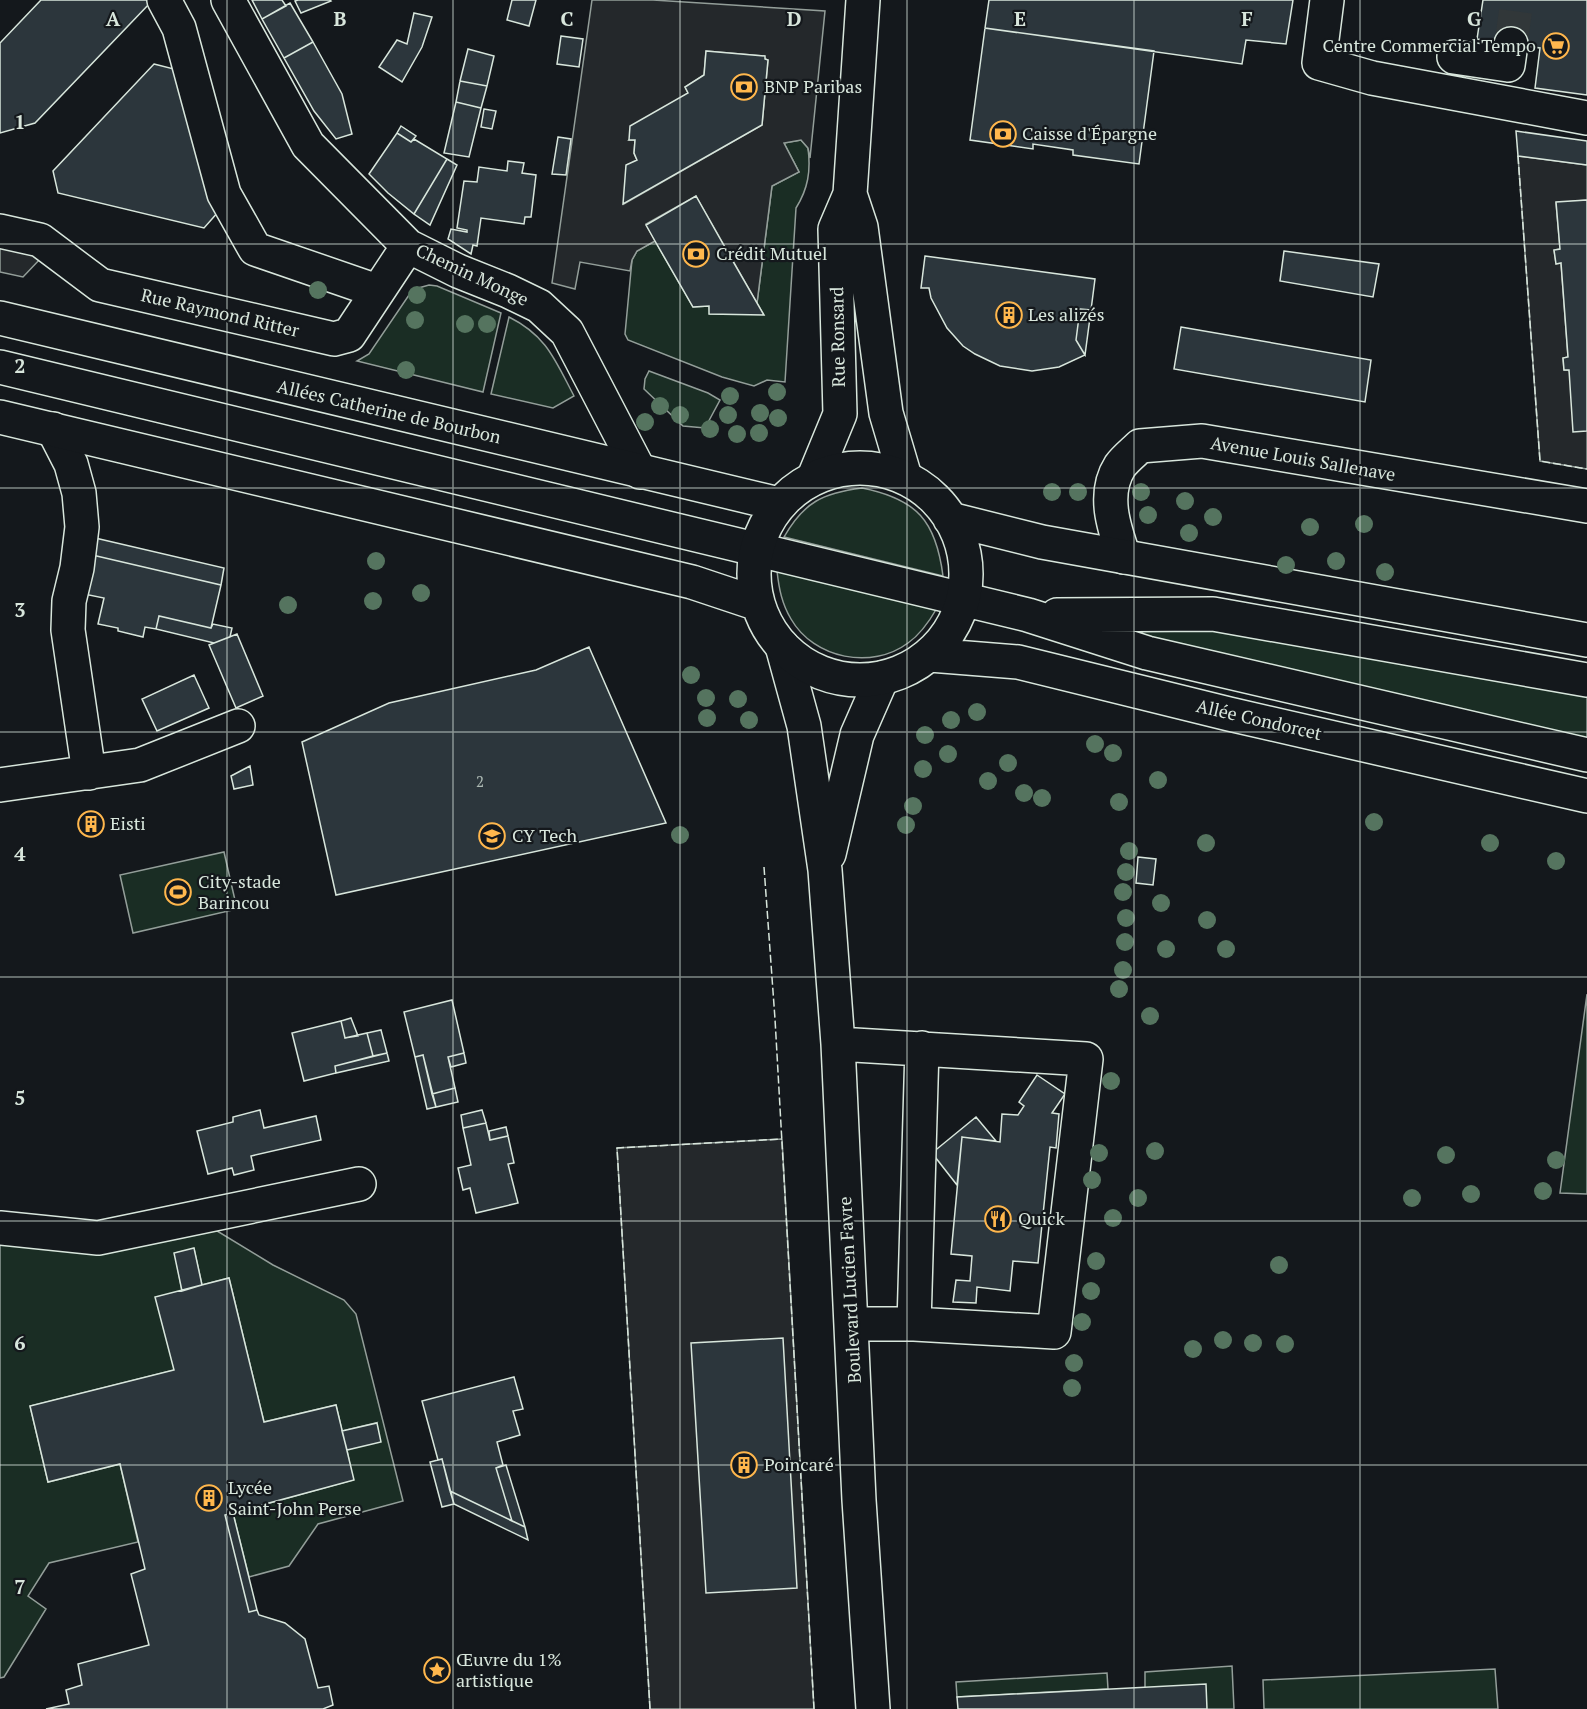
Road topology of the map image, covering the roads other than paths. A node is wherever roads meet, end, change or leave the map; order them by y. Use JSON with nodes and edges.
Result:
{"nodes":[{"id":1,"x":164,"y":0,"type":"edge"},
{"id":2,"x":228,"y":0,"type":"edge"},
{"id":3,"x":863,"y":0,"type":"edge"},
{"id":4,"x":1327,"y":0,"type":"edge"},
{"id":5,"x":1511,"y":44,"type":"tunnel mouth"},
{"id":6,"x":1454,"y":57,"type":"dead end"},
{"id":7,"x":1587,"y":118,"type":"edge"},
{"id":8,"x":850,"y":194,"type":"junction"},
{"id":9,"x":0,"y":231,"type":"edge"},
{"id":10,"x":408,"y":246,"type":"junction"},
{"id":11,"x":377,"y":291,"type":"junction"},
{"id":12,"x":0,"y":318,"type":"edge"},
{"id":13,"x":0,"y":368,"type":"edge"},
{"id":14,"x":0,"y":417,"type":"edge"},
{"id":15,"x":53,"y":429,"type":"junction"},
{"id":16,"x":640,"y":472,"type":"junction"},
{"id":17,"x":814,"y":477,"type":"junction"},
{"id":18,"x":904,"y":477,"type":"junction"},
{"id":19,"x":779,"y":504,"type":"junction"},
{"id":20,"x":1587,"y":506,"type":"edge"},
{"id":21,"x":950,"y":519,"type":"junction"},
{"id":22,"x":758,"y":548,"type":"junction"},
{"id":23,"x":1125,"y":557,"type":"junction"},
{"id":24,"x":962,"y":599,"type":"junction"},
{"id":25,"x":758,"y":603,"type":"junction"},
{"id":26,"x":1028,"y":615,"type":"junction"},
{"id":27,"x":1587,"y":640,"type":"edge"},
{"id":28,"x":782,"y":646,"type":"junction"},
{"id":29,"x":930,"y":655,"type":"junction"},
{"id":30,"x":882,"y":678,"type":"junction"},
{"id":31,"x":1587,"y":680,"type":"edge"},
{"id":32,"x":238,"y":726,"type":"dead end"},
{"id":33,"x":1587,"y":754,"type":"edge"},
{"id":34,"x":88,"y":773,"type":"junction"},
{"id":35,"x":0,"y":785,"type":"edge"},
{"id":36,"x":1587,"y":796,"type":"edge"},
{"id":37,"x":825,"y":870,"type":"junction"},
{"id":38,"x":838,"y":1044,"type":"junction"},
{"id":39,"x":922,"y":1048,"type":"junction"},
{"id":40,"x":359,"y":1184,"type":"dead end"},
{"id":41,"x":0,"y":1228,"type":"edge"},
{"id":42,"x":852,"y":1324,"type":"junction"},
{"id":43,"x":914,"y":1324,"type":"junction"},
{"id":44,"x":873,"y":1709,"type":"edge"}],
"edges":[{"from":1,"to":11,"type":"main road"},
{"from":2,"to":10,"type":"main road","name":"Chemin Monge"},
{"from":3,"to":8,"type":"main road","name":"Rue Ronsard"},
{"from":4,"to":7,"type":"main road"},
{"from":5,"to":6,"type":"main road"},
{"from":8,"to":17,"type":"main road","name":"Rue Ronsard"},
{"from":8,"to":18,"type":"main road","name":"Rue Ronsard"},
{"from":9,"to":11,"type":"main road","name":"Rue Raymond Ritter"},
{"from":10,"to":11,"type":"main road","name":"Rue Raymond Ritter"},
{"from":10,"to":16,"type":"main road","name":"Chemin Monge"},
{"from":12,"to":16,"type":"main road","name":"Allées Catherine de Bourbon"},
{"from":13,"to":22,"type":"main road"},
{"from":14,"to":15,"type":"main road"},
{"from":15,"to":25,"type":"main road"},
{"from":15,"to":34,"type":"main road"},
{"from":16,"to":19,"type":"main road","name":"Allées Catherine de Bourbon"},
{"from":17,"to":18,"type":"main road"},
{"from":17,"to":19,"type":"main road"},
{"from":18,"to":21,"type":"main road"},
{"from":19,"to":22,"type":"main road"},
{"from":20,"to":23,"type":"main road","name":"Avenue Louis Sallenave"},
{"from":21,"to":23,"type":"main road"},
{"from":21,"to":24,"type":"main road"},
{"from":22,"to":24,"type":"main road"},
{"from":22,"to":25,"type":"main road"},
{"from":23,"to":27,"type":"main road"},
{"from":24,"to":26,"type":"main road"},
{"from":24,"to":29,"type":"main road"},
{"from":25,"to":28,"type":"main road"},
{"from":26,"to":31,"type":"main road"},
{"from":26,"to":33,"type":"main road"},
{"from":28,"to":30,"type":"main road"},
{"from":28,"to":37,"type":"main road","name":"Boulevard Lucien Favre"},
{"from":29,"to":30,"type":"main road"},
{"from":29,"to":36,"type":"main road","name":"Allée Condorcet"},
{"from":30,"to":37,"type":"main road","name":"Boulevard Lucien Favre"},
{"from":32,"to":34,"type":"main road"},
{"from":34,"to":35,"type":"main road"},
{"from":37,"to":38,"type":"main road","name":"Boulevard Lucien Favre"},
{"from":38,"to":39,"type":"main road"},
{"from":38,"to":42,"type":"main road","name":"Boulevard Lucien Favre"},
{"from":39,"to":43,"type":"main road"},
{"from":39,"to":43,"type":"main road"},
{"from":40,"to":41,"type":"main road"},
{"from":42,"to":43,"type":"main road"},
{"from":42,"to":44,"type":"main road","name":"Boulevard Lucien Favre"}]}
